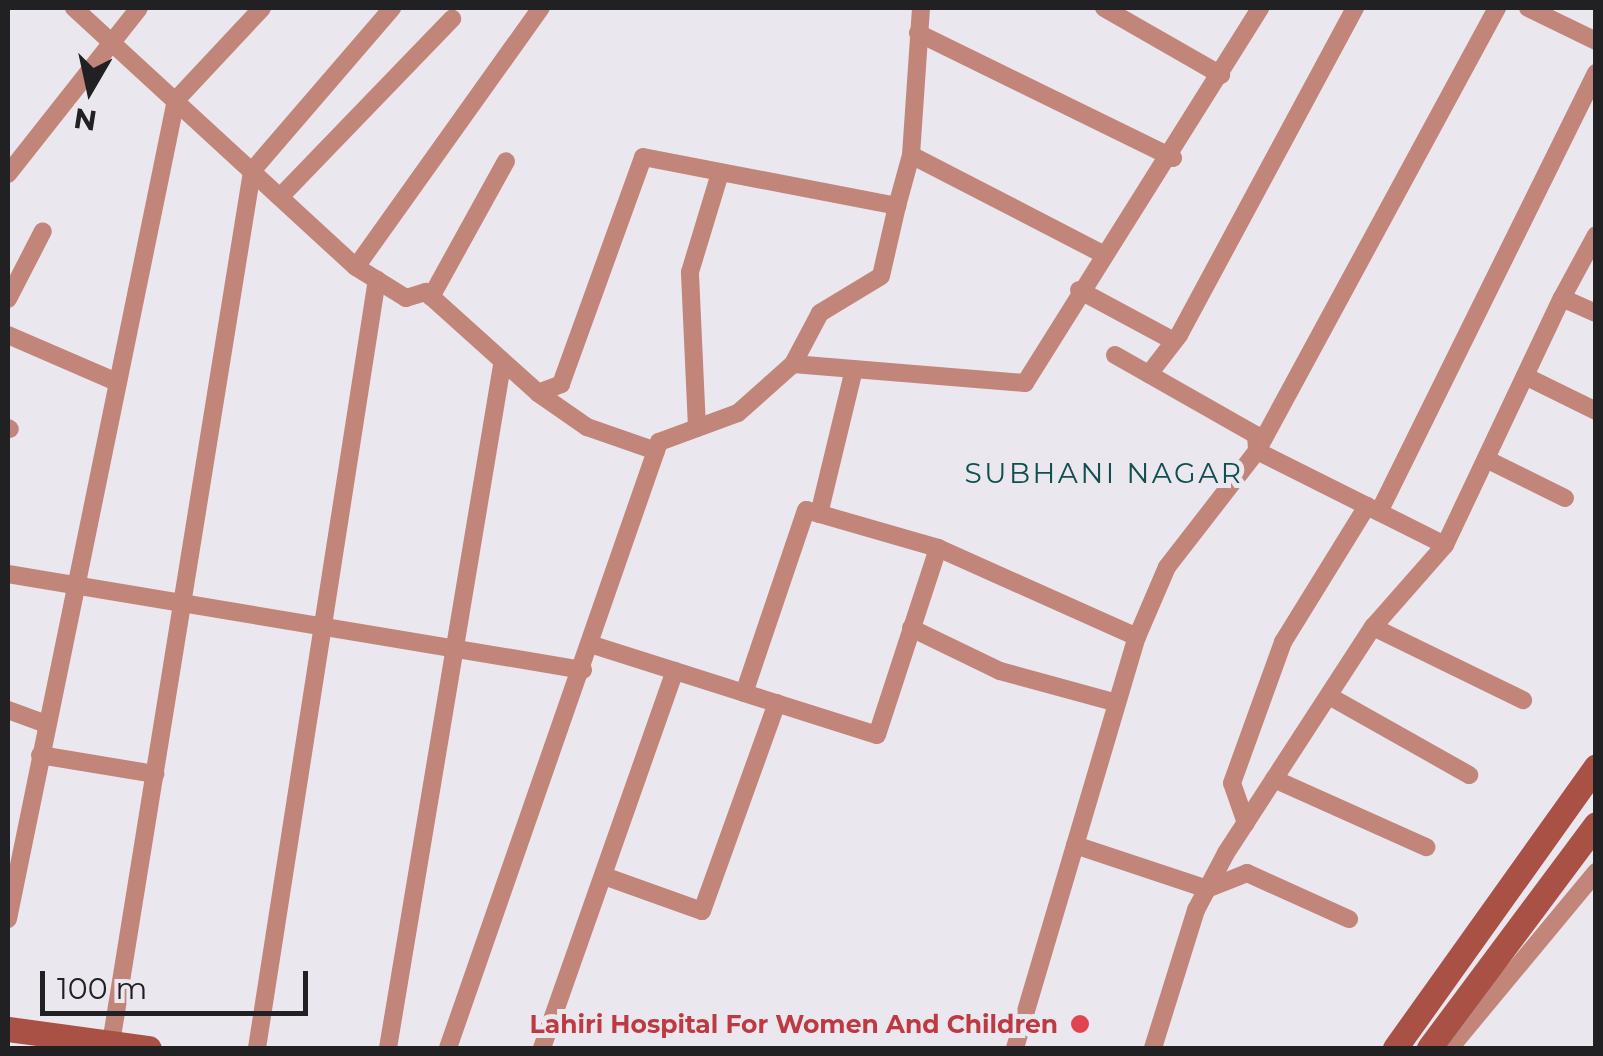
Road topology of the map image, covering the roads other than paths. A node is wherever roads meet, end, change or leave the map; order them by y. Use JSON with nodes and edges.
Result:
{"nodes":[{"id":1,"x":74,"y":8,"type":"edge"},
{"id":2,"x":139,"y":8,"type":"edge"},
{"id":3,"x":262,"y":8,"type":"edge"},
{"id":4,"x":392,"y":8,"type":"edge"},
{"id":5,"x":541,"y":8,"type":"edge"},
{"id":6,"x":921,"y":8,"type":"edge"},
{"id":7,"x":1104,"y":8,"type":"edge"},
{"id":8,"x":1260,"y":8,"type":"edge"},
{"id":9,"x":1354,"y":8,"type":"edge"},
{"id":10,"x":1496,"y":8,"type":"edge"},
{"id":11,"x":1535,"y":9,"type":"edge"},
{"id":12,"x":452,"y":19,"type":"dead end"},
{"id":13,"x":918,"y":33,"type":"junction"},
{"id":14,"x":1596,"y":41,"type":"edge"},
{"id":15,"x":114,"y":42,"type":"junction"},
{"id":16,"x":1596,"y":73,"type":"edge"},
{"id":17,"x":1221,"y":75,"type":"junction"},
{"id":18,"x":176,"y":100,"type":"junction"},
{"id":19,"x":911,"y":155,"type":"junction"},
{"id":20,"x":1173,"y":158,"type":"junction"},
{"id":21,"x":506,"y":162,"type":"dead end"},
{"id":22,"x":252,"y":171,"type":"junction"},
{"id":23,"x":720,"y":173,"type":"junction"},
{"id":24,"x":8,"y":174,"type":"edge"},
{"id":25,"x":280,"y":197,"type":"junction"},
{"id":26,"x":897,"y":206,"type":"junction"},
{"id":27,"x":43,"y":231,"type":"dead end"},
{"id":28,"x":1596,"y":235,"type":"edge"},
{"id":29,"x":1100,"y":253,"type":"junction"},
{"id":30,"x":356,"y":267,"type":"junction"},
{"id":31,"x":377,"y":280,"type":"junction"},
{"id":32,"x":1079,"y":290,"type":"junction"},
{"id":33,"x":431,"y":297,"type":"junction"},
{"id":34,"x":1562,"y":298,"type":"junction"},
{"id":35,"x":8,"y":300,"type":"edge"},
{"id":36,"x":1596,"y":313,"type":"edge"},
{"id":37,"x":8,"y":335,"type":"edge"},
{"id":38,"x":1172,"y":340,"type":"junction"},
{"id":39,"x":1115,"y":356,"type":"dead end"},
{"id":40,"x":502,"y":364,"type":"junction"},
{"id":41,"x":794,"y":364,"type":"junction"},
{"id":42,"x":854,"y":369,"type":"junction"},
{"id":43,"x":1149,"y":374,"type":"junction"},
{"id":44,"x":1526,"y":376,"type":"junction"},
{"id":45,"x":112,"y":380,"type":"junction"},
{"id":46,"x":538,"y":394,"type":"junction"},
{"id":47,"x":1596,"y":411,"type":"edge"},
{"id":48,"x":697,"y":428,"type":"junction"},
{"id":49,"x":656,"y":451,"type":"junction"},
{"id":50,"x":1258,"y":451,"type":"junction"},
{"id":51,"x":1486,"y":459,"type":"junction"},
{"id":52,"x":1565,"y":498,"type":"dead end"},
{"id":53,"x":1373,"y":509,"type":"junction"},
{"id":54,"x":819,"y":514,"type":"junction"},
{"id":55,"x":1445,"y":545,"type":"junction"},
{"id":56,"x":938,"y":548,"type":"junction"},
{"id":57,"x":8,"y":574,"type":"edge"},
{"id":58,"x":72,"y":587,"type":"junction"},
{"id":59,"x":183,"y":603,"type":"junction"},
{"id":60,"x":319,"y":626,"type":"junction"},
{"id":61,"x":1374,"y":627,"type":"junction"},
{"id":62,"x":912,"y":628,"type":"junction"},
{"id":63,"x":1136,"y":637,"type":"junction"},
{"id":64,"x":594,"y":645,"type":"junction"},
{"id":65,"x":461,"y":648,"type":"junction"},
{"id":66,"x":583,"y":670,"type":"junction"},
{"id":67,"x":675,"y":671,"type":"junction"},
{"id":68,"x":744,"y":693,"type":"junction"},
{"id":69,"x":1328,"y":696,"type":"junction"},
{"id":70,"x":1523,"y":700,"type":"dead end"},
{"id":71,"x":1117,"y":703,"type":"junction"},
{"id":72,"x":777,"y":704,"type":"junction"},
{"id":73,"x":8,"y":710,"type":"edge"},
{"id":74,"x":46,"y":724,"type":"junction"},
{"id":75,"x":40,"y":754,"type":"junction"},
{"id":76,"x":1596,"y":766,"type":"edge"},
{"id":77,"x":155,"y":774,"type":"junction"},
{"id":78,"x":1470,"y":775,"type":"dead end"},
{"id":79,"x":1274,"y":779,"type":"junction"},
{"id":80,"x":8,"y":810,"type":"edge"},
{"id":81,"x":27,"y":815,"type":"junction"},
{"id":82,"x":1246,"y":823,"type":"junction"},
{"id":83,"x":1596,"y":824,"type":"edge"},
{"id":84,"x":1075,"y":845,"type":"junction"},
{"id":85,"x":1426,"y":847,"type":"dead end"},
{"id":86,"x":1596,"y":872,"type":"edge"},
{"id":87,"x":604,"y":876,"type":"junction"},
{"id":88,"x":1207,"y":888,"type":"junction"},
{"id":89,"x":1349,"y":918,"type":"dead end"},
{"id":90,"x":8,"y":919,"type":"edge"},
{"id":91,"x":8,"y":1029,"type":"edge"},
{"id":92,"x":111,"y":1043,"type":"junction"},
{"id":93,"x":149,"y":1048,"type":"edge"},
{"id":94,"x":257,"y":1048,"type":"edge"},
{"id":95,"x":388,"y":1048,"type":"edge"},
{"id":96,"x":448,"y":1048,"type":"edge"},
{"id":97,"x":542,"y":1048,"type":"edge"},
{"id":98,"x":1014,"y":1048,"type":"edge"},
{"id":99,"x":1153,"y":1048,"type":"edge"},
{"id":100,"x":1395,"y":1048,"type":"edge"},
{"id":101,"x":1430,"y":1048,"type":"edge"},
{"id":102,"x":1450,"y":1048,"type":"edge"}],
"edges":[{"from":1,"to":15,"type":"street"},
{"from":2,"to":15,"type":"street"},
{"from":3,"to":18,"type":"street"},
{"from":4,"to":22,"type":"street"},
{"from":5,"to":30,"type":"street"},
{"from":6,"to":13,"type":"street"},
{"from":7,"to":17,"type":"street"},
{"from":8,"to":17,"type":"street"},
{"from":9,"to":38,"type":"street"},
{"from":10,"to":50,"type":"street"},
{"from":11,"to":14,"type":"street"},
{"from":12,"to":25,"type":"street"},
{"from":13,"to":19,"type":"street"},
{"from":13,"to":20,"type":"street"},
{"from":15,"to":18,"type":"street"},
{"from":15,"to":24,"type":"street"},
{"from":16,"to":53,"type":"street"},
{"from":17,"to":20,"type":"street"},
{"from":18,"to":22,"type":"street"},
{"from":18,"to":45,"type":"street"},
{"from":19,"to":26,"type":"street"},
{"from":19,"to":29,"type":"street"},
{"from":20,"to":29,"type":"street"},
{"from":21,"to":33,"type":"street"},
{"from":22,"to":25,"type":"street"},
{"from":22,"to":59,"type":"street"},
{"from":23,"to":26,"type":"street"},
{"from":23,"to":46,"type":"street"},
{"from":23,"to":48,"type":"street"},
{"from":25,"to":30,"type":"street"},
{"from":26,"to":41,"type":"street"},
{"from":27,"to":35,"type":"street"},
{"from":28,"to":34,"type":"street"},
{"from":29,"to":32,"type":"street"},
{"from":30,"to":31,"type":"street"},
{"from":31,"to":33,"type":"street"},
{"from":31,"to":60,"type":"street"},
{"from":32,"to":38,"type":"street"},
{"from":32,"to":42,"type":"street"},
{"from":33,"to":40,"type":"street"},
{"from":34,"to":36,"type":"street"},
{"from":34,"to":44,"type":"street"},
{"from":37,"to":45,"type":"street"},
{"from":38,"to":43,"type":"street"},
{"from":39,"to":43,"type":"street"},
{"from":40,"to":46,"type":"street"},
{"from":40,"to":65,"type":"street"},
{"from":41,"to":42,"type":"street"},
{"from":41,"to":48,"type":"street"},
{"from":42,"to":54,"type":"street"},
{"from":43,"to":50,"type":"street"},
{"from":44,"to":47,"type":"street"},
{"from":44,"to":51,"type":"street"},
{"from":45,"to":58,"type":"street"},
{"from":46,"to":49,"type":"street"},
{"from":48,"to":49,"type":"street"},
{"from":49,"to":64,"type":"street"},
{"from":50,"to":53,"type":"street"},
{"from":50,"to":63,"type":"street"},
{"from":51,"to":52,"type":"street"},
{"from":51,"to":55,"type":"street"},
{"from":53,"to":55,"type":"street"},
{"from":53,"to":82,"type":"street"},
{"from":54,"to":56,"type":"street"},
{"from":54,"to":68,"type":"street"},
{"from":55,"to":61,"type":"street"},
{"from":56,"to":62,"type":"street"},
{"from":56,"to":63,"type":"street"},
{"from":57,"to":58,"type":"street"},
{"from":58,"to":59,"type":"street"},
{"from":58,"to":74,"type":"street"},
{"from":59,"to":60,"type":"street"},
{"from":59,"to":77,"type":"street"},
{"from":60,"to":65,"type":"street"},
{"from":60,"to":94,"type":"street"},
{"from":61,"to":69,"type":"street"},
{"from":61,"to":70,"type":"street"},
{"from":62,"to":71,"type":"street"},
{"from":62,"to":72,"type":"street"},
{"from":63,"to":71,"type":"street"},
{"from":64,"to":66,"type":"street"},
{"from":64,"to":67,"type":"street"},
{"from":65,"to":66,"type":"street"},
{"from":65,"to":95,"type":"street"},
{"from":66,"to":96,"type":"street"},
{"from":67,"to":68,"type":"street"},
{"from":67,"to":87,"type":"street"},
{"from":68,"to":72,"type":"street"},
{"from":69,"to":78,"type":"street"},
{"from":69,"to":79,"type":"street"},
{"from":71,"to":84,"type":"street"},
{"from":72,"to":87,"type":"street"},
{"from":73,"to":74,"type":"street"},
{"from":74,"to":75,"type":"street"},
{"from":75,"to":77,"type":"street"},
{"from":75,"to":81,"type":"street"},
{"from":76,"to":100,"type":"main road"},
{"from":77,"to":92,"type":"street"},
{"from":79,"to":82,"type":"street"},
{"from":79,"to":85,"type":"street"},
{"from":80,"to":81,"type":"street"},
{"from":81,"to":90,"type":"street"},
{"from":82,"to":88,"type":"street"},
{"from":83,"to":101,"type":"main road"},
{"from":84,"to":88,"type":"street"},
{"from":84,"to":98,"type":"street"},
{"from":86,"to":102,"type":"street"},
{"from":87,"to":97,"type":"street"},
{"from":88,"to":89,"type":"street"},
{"from":88,"to":99,"type":"street"},
{"from":91,"to":92,"type":"main road"},
{"from":92,"to":93,"type":"main road"}]}
